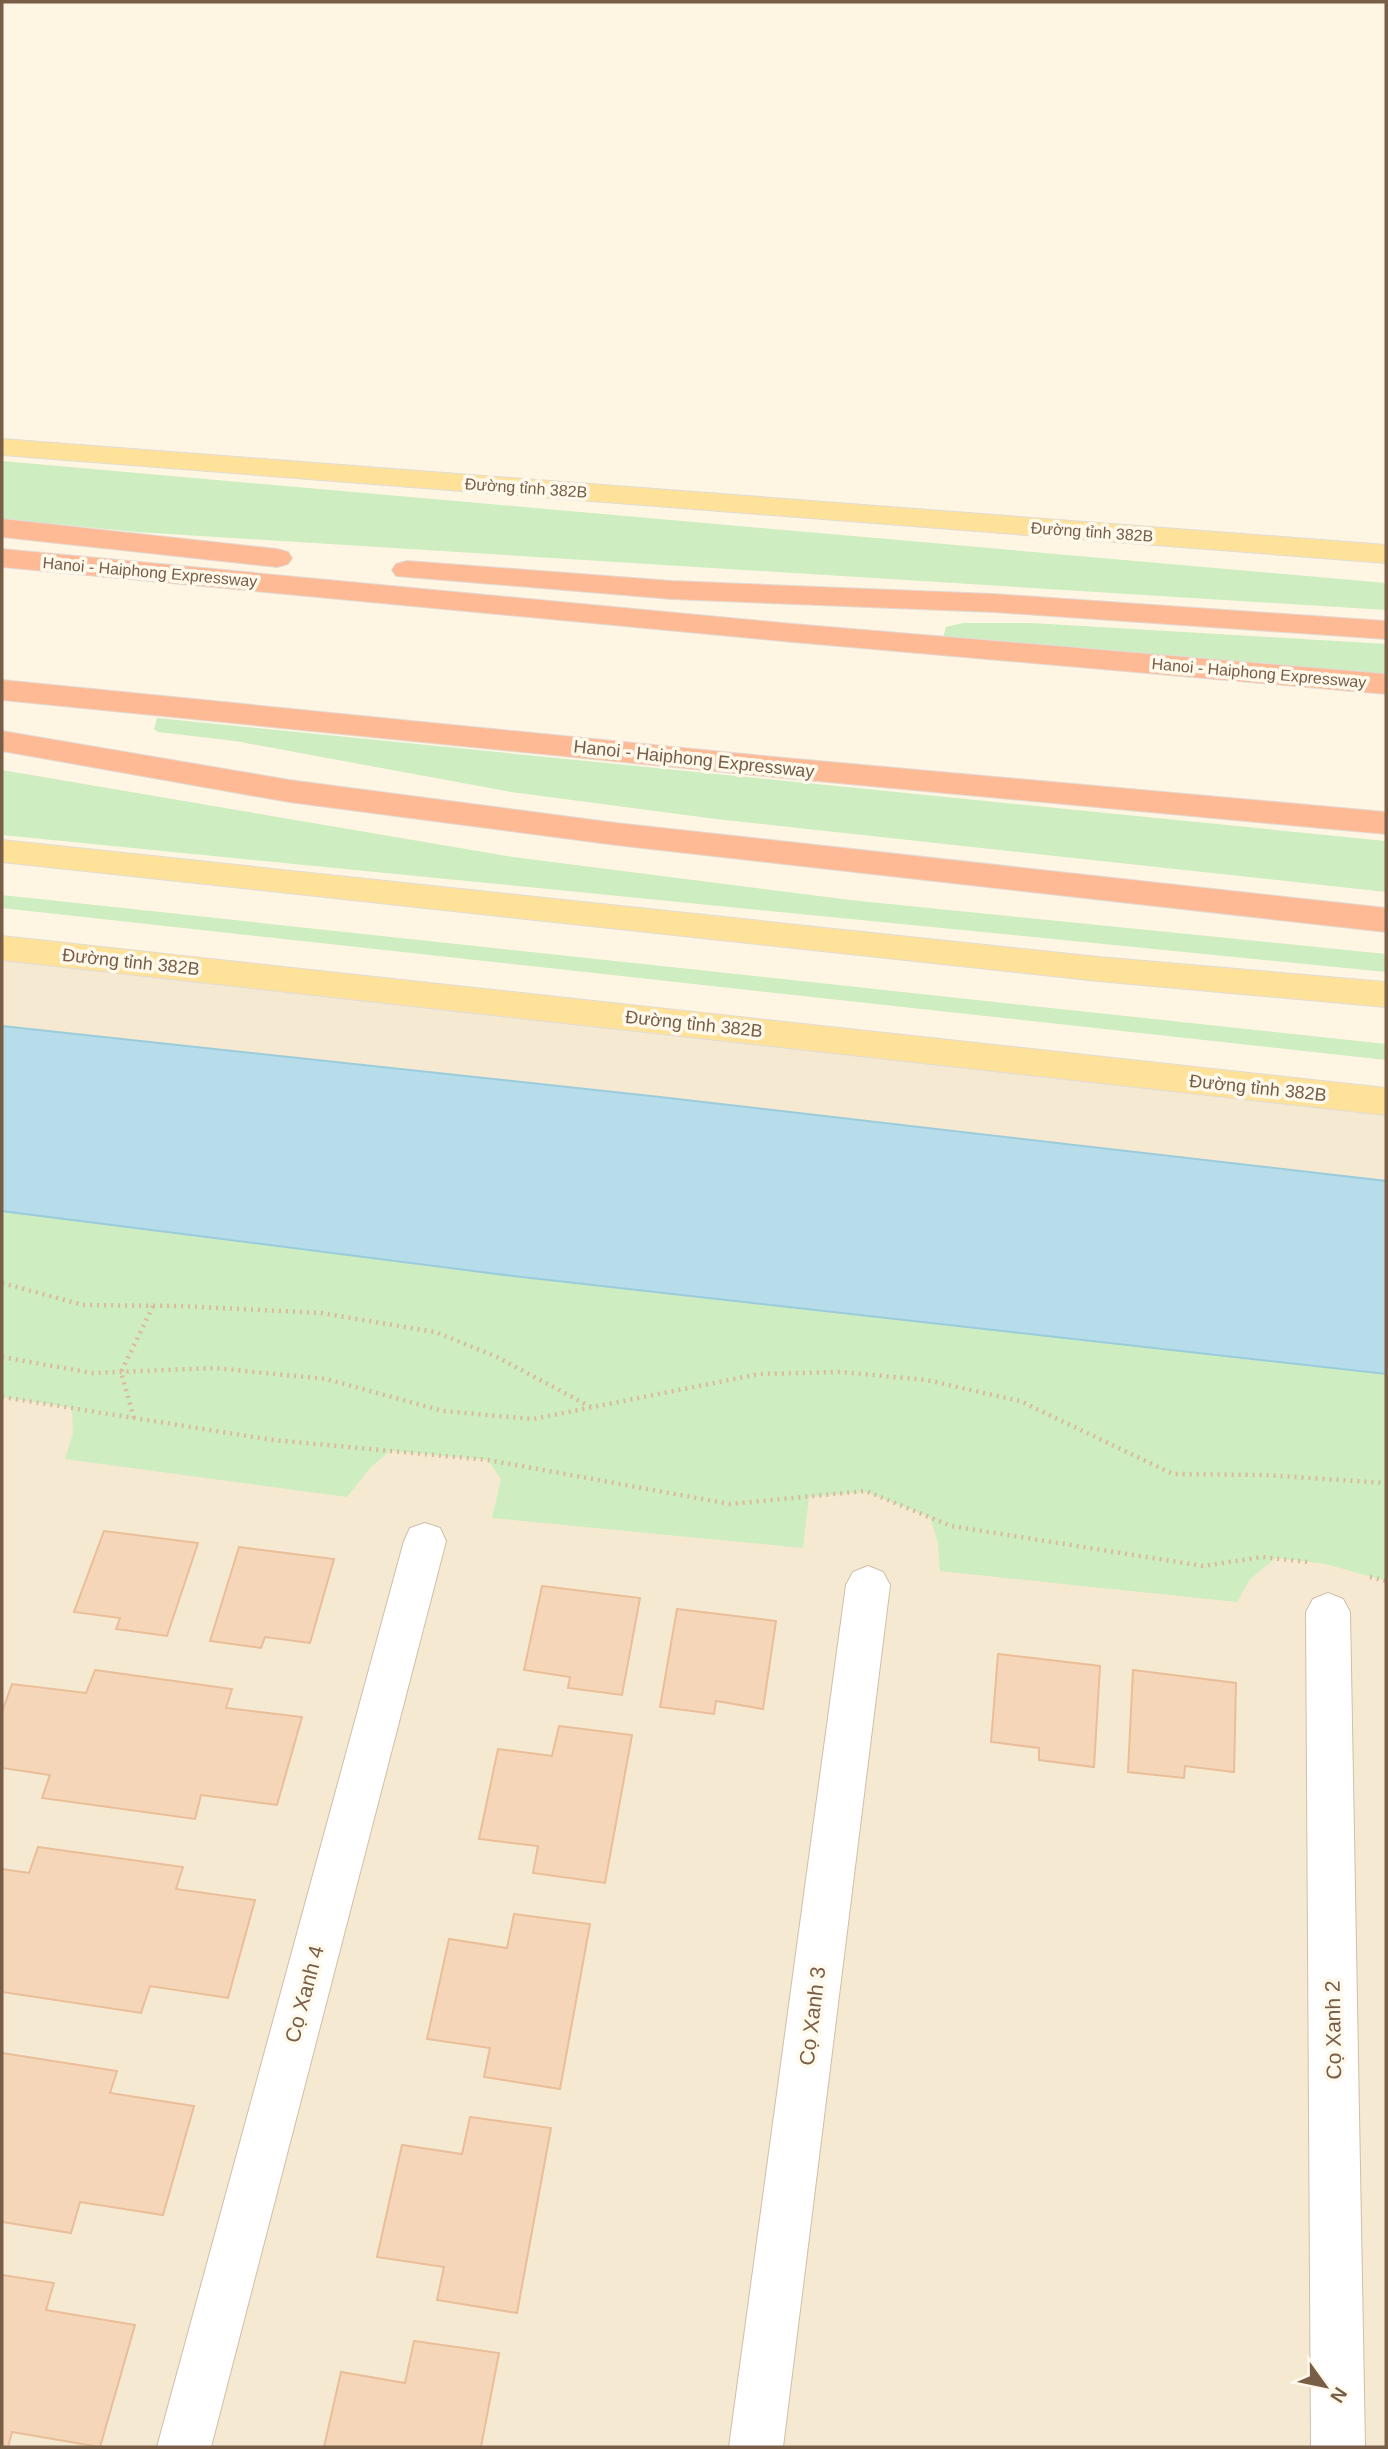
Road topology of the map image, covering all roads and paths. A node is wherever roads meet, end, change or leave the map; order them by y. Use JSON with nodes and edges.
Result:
{"nodes":[{"id":1,"x":2,"y":447,"type":"edge"},
{"id":2,"x":2,"y":528,"type":"edge"},
{"id":3,"x":1386,"y":554,"type":"edge"},
{"id":4,"x":2,"y":558,"type":"edge"},
{"id":5,"x":1386,"y":630,"type":"edge"},
{"id":6,"x":1386,"y":684,"type":"edge"},
{"id":7,"x":2,"y":690,"type":"edge"},
{"id":8,"x":2,"y":741,"type":"edge"},
{"id":9,"x":1386,"y":823,"type":"edge"},
{"id":10,"x":2,"y":852,"type":"edge"},
{"id":11,"x":1386,"y":920,"type":"edge"},
{"id":12,"x":2,"y":948,"type":"edge"},
{"id":13,"x":1386,"y":995,"type":"edge"},
{"id":14,"x":1386,"y":1102,"type":"edge"},
{"id":15,"x":2,"y":1283,"type":"edge"},
{"id":16,"x":153,"y":1306,"type":"junction"},
{"id":17,"x":2,"y":1357,"type":"edge"},
{"id":18,"x":121,"y":1372,"type":"junction"},
{"id":19,"x":2,"y":1397,"type":"edge"},
{"id":20,"x":592,"y":1408,"type":"junction"},
{"id":21,"x":134,"y":1418,"type":"junction"},
{"id":22,"x":1386,"y":1483,"type":"edge"},
{"id":23,"x":425,"y":1541,"type":"dead end"},
{"id":24,"x":1313,"y":1562,"type":"dead end"},
{"id":25,"x":1362,"y":1574,"type":"dead end"},
{"id":26,"x":1386,"y":1581,"type":"edge"},
{"id":27,"x":868,"y":1586,"type":"dead end"},
{"id":28,"x":1328,"y":1612,"type":"dead end"},
{"id":29,"x":184,"y":2447,"type":"edge"},
{"id":30,"x":756,"y":2447,"type":"edge"},
{"id":31,"x":1338,"y":2447,"type":"edge"}],
"edges":[{"from":1,"to":3,"type":"main road","name":"Đường tỉnh 382B"},
{"from":2,"to":5,"type":"highway"},
{"from":4,"to":6,"type":"highway","name":"Hanoi - Haiphong Expressway"},
{"from":7,"to":9,"type":"highway","name":"Hanoi - Haiphong Expressway"},
{"from":8,"to":11,"type":"highway"},
{"from":10,"to":13,"type":"main road"},
{"from":12,"to":14,"type":"main road","name":"Đường tỉnh 382B"},
{"from":15,"to":16,"type":"path"},
{"from":16,"to":18,"type":"path"},
{"from":16,"to":20,"type":"path"},
{"from":17,"to":18,"type":"path"},
{"from":18,"to":20,"type":"path"},
{"from":18,"to":21,"type":"path"},
{"from":19,"to":21,"type":"path"},
{"from":20,"to":22,"type":"path"},
{"from":21,"to":24,"type":"path"},
{"from":23,"to":29,"type":"street","name":"Cọ Xanh 4"},
{"from":25,"to":26,"type":"path"},
{"from":27,"to":30,"type":"street","name":"Cọ Xanh 3"},
{"from":28,"to":31,"type":"street","name":"Cọ Xanh 2"}]}
